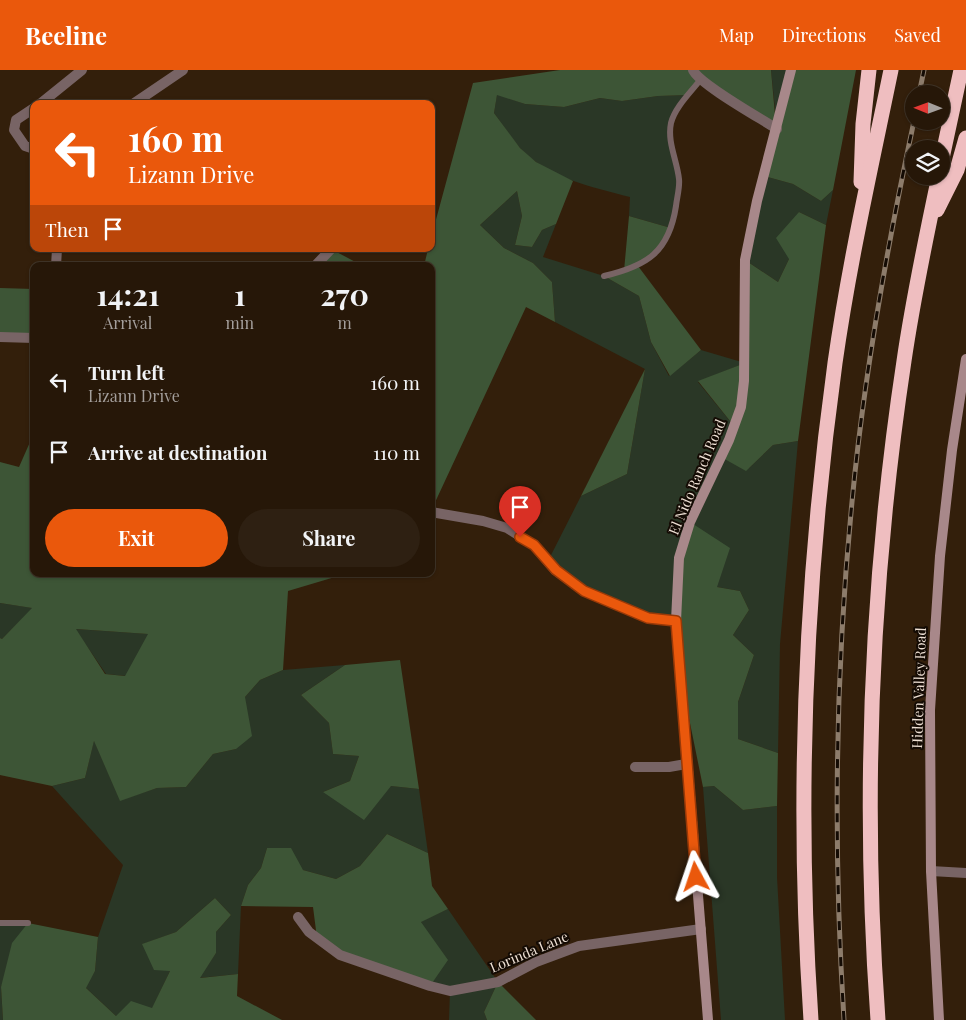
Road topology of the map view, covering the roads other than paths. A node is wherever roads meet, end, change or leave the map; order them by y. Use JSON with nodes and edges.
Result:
{"nodes":[{"id":1,"x":82,"y":70,"type":"edge"},
{"id":2,"x":183,"y":70,"type":"edge"},
{"id":3,"x":693,"y":70,"type":"edge"},
{"id":4,"x":791,"y":70,"type":"edge"},
{"id":5,"x":869,"y":70,"type":"edge"},
{"id":6,"x":891,"y":70,"type":"edge"},
{"id":7,"x":961,"y":70,"type":"edge"},
{"id":8,"x":701,"y":79,"type":"junction"},
{"id":9,"x":45,"y":100,"type":"edge"},
{"id":10,"x":139,"y":100,"type":"edge"},
{"id":11,"x":30,"y":111,"type":"edge"},
{"id":12,"x":777,"y":128,"type":"junction"},
{"id":13,"x":966,"y":138,"type":"edge"},
{"id":14,"x":946,"y":140,"type":"edge"},
{"id":15,"x":30,"y":148,"type":"edge"},
{"id":16,"x":936,"y":185,"type":"edge"},
{"id":17,"x":860,"y":221,"type":"junction"},
{"id":18,"x":927,"y":230,"type":"junction"},
{"id":19,"x":328,"y":252,"type":"edge"},
{"id":20,"x":319,"y":262,"type":"edge"},
{"id":21,"x":604,"y":276,"type":"dead end"},
{"id":22,"x":0,"y":337,"type":"edge"},
{"id":23,"x":30,"y":338,"type":"edge"},
{"id":24,"x":966,"y":359,"type":"edge"},
{"id":25,"x":435,"y":513,"type":"edge"},
{"id":26,"x":676,"y":621,"type":"junction"},
{"id":27,"x":686,"y":764,"type":"junction"},
{"id":28,"x":635,"y":767,"type":"dead end"},
{"id":29,"x":931,"y":871,"type":"junction"},
{"id":30,"x":966,"y":872,"type":"edge"},
{"id":31,"x":298,"y":917,"type":"dead end"},
{"id":32,"x":0,"y":923,"type":"edge"},
{"id":33,"x":28,"y":923,"type":"dead end"},
{"id":34,"x":701,"y":930,"type":"junction"},
{"id":35,"x":708,"y":1020,"type":"edge"},
{"id":36,"x":811,"y":1020,"type":"edge"},
{"id":37,"x":878,"y":1020,"type":"edge"},
{"id":38,"x":939,"y":1020,"type":"edge"}],
"edges":[{"from":1,"to":9,"type":"street"},
{"from":2,"to":10,"type":"street"},
{"from":3,"to":8,"type":"street"},
{"from":4,"to":12,"type":"street","name":"El Nido Ranch Road"},
{"from":5,"to":17,"type":"highway"},
{"from":6,"to":17,"type":"highway"},
{"from":7,"to":14,"type":"highway"},
{"from":8,"to":12,"type":"street"},
{"from":8,"to":21,"type":"lane"},
{"from":11,"to":15,"type":"street"},
{"from":12,"to":26,"type":"street","name":"El Nido Ranch Road"},
{"from":13,"to":18,"type":"highway"},
{"from":16,"to":18,"type":"highway"},
{"from":17,"to":36,"type":"highway"},
{"from":18,"to":37,"type":"highway"},
{"from":19,"to":20,"type":"street"},
{"from":22,"to":23,"type":"street"},
{"from":24,"to":29,"type":"street","name":"Hidden Valley Road"},
{"from":25,"to":26,"type":"street"},
{"from":26,"to":27,"type":"street","name":"El Nido Ranch Road"},
{"from":27,"to":28,"type":"street"},
{"from":27,"to":34,"type":"street","name":"El Nido Ranch Road"},
{"from":29,"to":30,"type":"street"},
{"from":29,"to":38,"type":"street","name":"Hidden Valley Road"},
{"from":31,"to":34,"type":"street","name":"Lorinda Lane"},
{"from":32,"to":33,"type":"lane"},
{"from":34,"to":35,"type":"street","name":"El Nido Ranch Road"}]}
